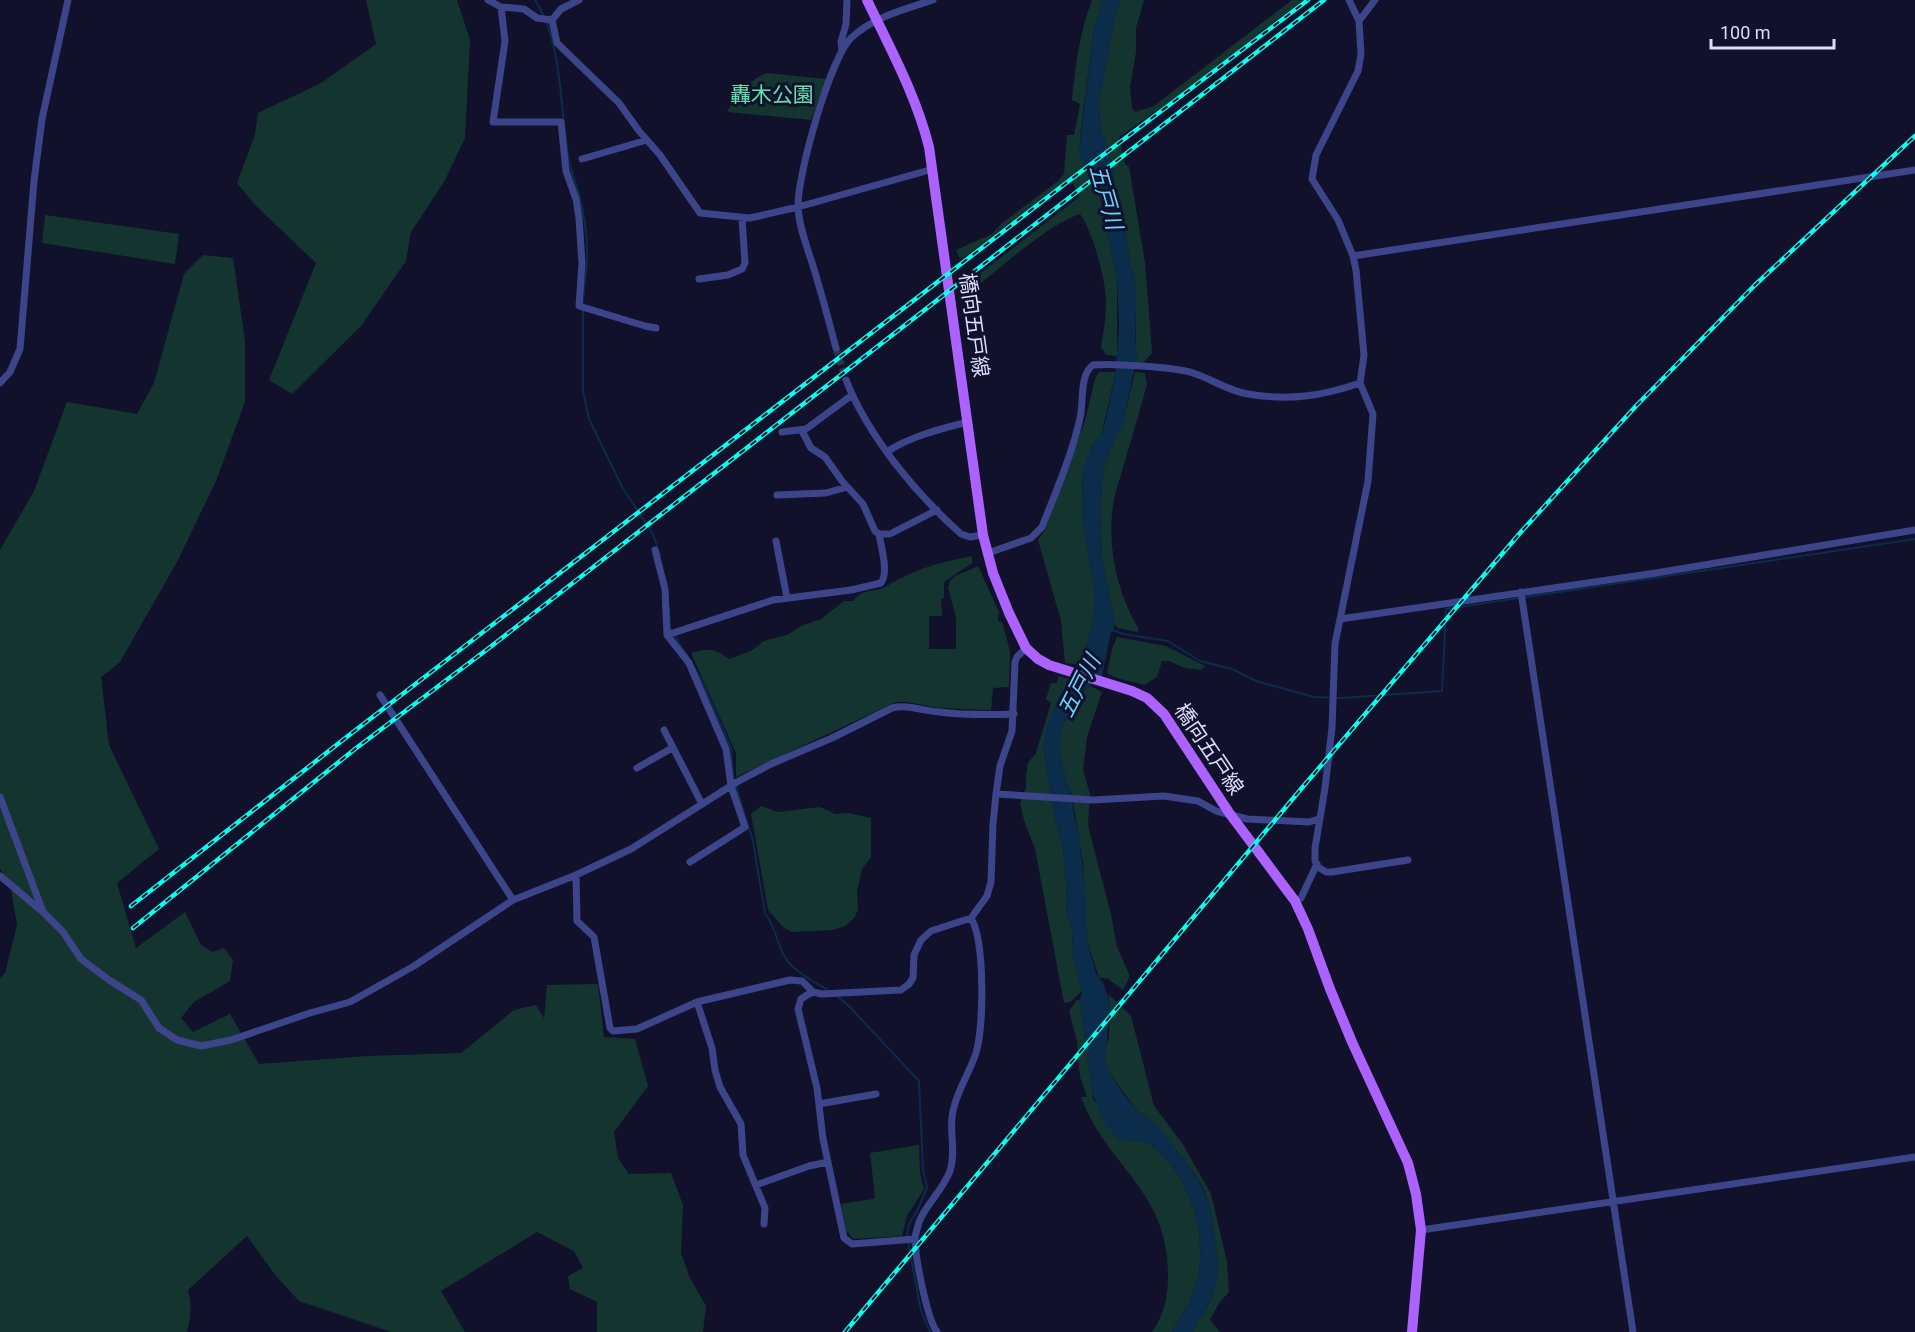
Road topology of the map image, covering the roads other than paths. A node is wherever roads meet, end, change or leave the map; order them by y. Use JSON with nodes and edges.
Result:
{"nodes":[{"id":1,"x":68,"y":0,"type":"edge"},
{"id":2,"x":488,"y":0,"type":"edge"},
{"id":3,"x":579,"y":0,"type":"edge"},
{"id":4,"x":847,"y":0,"type":"edge"},
{"id":5,"x":867,"y":0,"type":"edge"},
{"id":6,"x":933,"y":0,"type":"edge"},
{"id":7,"x":1348,"y":0,"type":"edge"},
{"id":8,"x":1375,"y":0,"type":"edge"},
{"id":9,"x":501,"y":7,"type":"junction"},
{"id":10,"x":552,"y":20,"type":"junction"},
{"id":11,"x":877,"y":21,"type":"junction"},
{"id":12,"x":1359,"y":21,"type":"junction"},
{"id":13,"x":842,"y":51,"type":"junction"},
{"id":14,"x":647,"y":140,"type":"junction"},
{"id":15,"x":582,"y":159,"type":"dead end"},
{"id":16,"x":933,"y":170,"type":"junction"},
{"id":17,"x":1915,"y":170,"type":"edge"},
{"id":18,"x":798,"y":207,"type":"junction"},
{"id":19,"x":742,"y":218,"type":"junction"},
{"id":20,"x":1353,"y":256,"type":"junction"},
{"id":21,"x":699,"y":279,"type":"dead end"},
{"id":22,"x":656,"y":328,"type":"dead end"},
{"id":23,"x":836,"y":348,"type":"tunnel mouth"},
{"id":24,"x":846,"y":380,"type":"tunnel mouth"},
{"id":25,"x":0,"y":383,"type":"edge"},
{"id":26,"x":1360,"y":383,"type":"junction"},
{"id":27,"x":852,"y":395,"type":"junction"},
{"id":28,"x":968,"y":422,"type":"junction"},
{"id":29,"x":802,"y":430,"type":"junction"},
{"id":30,"x":782,"y":432,"type":"dead end"},
{"id":31,"x":888,"y":451,"type":"junction"},
{"id":32,"x":847,"y":487,"type":"junction"},
{"id":33,"x":777,"y":495,"type":"dead end"},
{"id":34,"x":937,"y":510,"type":"junction"},
{"id":35,"x":1915,"y":530,"type":"edge"},
{"id":36,"x":879,"y":534,"type":"junction"},
{"id":37,"x":983,"y":535,"type":"junction"},
{"id":38,"x":776,"y":541,"type":"dead end"},
{"id":39,"x":655,"y":550,"type":"dead end"},
{"id":40,"x":988,"y":553,"type":"junction"},
{"id":41,"x":1521,"y":592,"type":"junction"},
{"id":42,"x":787,"y":598,"type":"junction"},
{"id":43,"x":1340,"y":619,"type":"junction"},
{"id":44,"x":667,"y":635,"type":"junction"},
{"id":45,"x":1026,"y":648,"type":"junction"},
{"id":46,"x":380,"y":694,"type":"dead end"},
{"id":47,"x":1014,"y":714,"type":"junction"},
{"id":48,"x":664,"y":730,"type":"dead end"},
{"id":49,"x":672,"y":748,"type":"junction"},
{"id":50,"x":636,"y":768,"type":"dead end"},
{"id":51,"x":731,"y":786,"type":"junction"},
{"id":52,"x":996,"y":794,"type":"junction"},
{"id":53,"x":0,"y":797,"type":"edge"},
{"id":54,"x":702,"y":804,"type":"junction"},
{"id":55,"x":1230,"y":814,"type":"junction"},
{"id":56,"x":1319,"y":819,"type":"junction"},
{"id":57,"x":1408,"y":860,"type":"dead end"},
{"id":58,"x":690,"y":862,"type":"dead end"},
{"id":59,"x":1317,"y":864,"type":"junction"},
{"id":60,"x":576,"y":875,"type":"junction"},
{"id":61,"x":0,"y":876,"type":"edge"},
{"id":62,"x":513,"y":900,"type":"junction"},
{"id":63,"x":1295,"y":901,"type":"junction"},
{"id":64,"x":43,"y":912,"type":"junction"},
{"id":65,"x":972,"y":918,"type":"junction"},
{"id":66,"x":813,"y":992,"type":"junction"},
{"id":67,"x":697,"y":1002,"type":"junction"},
{"id":68,"x":876,"y":1094,"type":"dead end"},
{"id":69,"x":819,"y":1104,"type":"junction"},
{"id":70,"x":1915,"y":1157,"type":"edge"},
{"id":71,"x":828,"y":1162,"type":"junction"},
{"id":72,"x":756,"y":1185,"type":"junction"},
{"id":73,"x":1614,"y":1202,"type":"junction"},
{"id":74,"x":764,"y":1224,"type":"dead end"},
{"id":75,"x":1421,"y":1230,"type":"junction"},
{"id":76,"x":915,"y":1239,"type":"junction"},
{"id":77,"x":937,"y":1332,"type":"edge"},
{"id":78,"x":1412,"y":1332,"type":"edge"},
{"id":79,"x":1633,"y":1332,"type":"edge"}],
"edges":[{"from":1,"to":25,"type":"street"},
{"from":2,"to":9,"type":"street"},
{"from":3,"to":10,"type":"street"},
{"from":4,"to":13,"type":"street"},
{"from":5,"to":11,"type":"main road","name":"橋向五戸線"},
{"from":6,"to":11,"type":"street"},
{"from":7,"to":12,"type":"street"},
{"from":8,"to":12,"type":"street"},
{"from":9,"to":10,"type":"street"},
{"from":9,"to":22,"type":"street"},
{"from":10,"to":14,"type":"street"},
{"from":11,"to":13,"type":"street"},
{"from":11,"to":16,"type":"main road","name":"橋向五戸線"},
{"from":12,"to":20,"type":"street"},
{"from":13,"to":18,"type":"street"},
{"from":14,"to":15,"type":"street"},
{"from":14,"to":19,"type":"street"},
{"from":16,"to":18,"type":"street"},
{"from":16,"to":28,"type":"main road","name":"橋向五戸線"},
{"from":17,"to":20,"type":"street"},
{"from":18,"to":19,"type":"street"},
{"from":18,"to":23,"type":"street"},
{"from":19,"to":21,"type":"street"},
{"from":20,"to":26,"type":"street"},
{"from":24,"to":27,"type":"street"},
{"from":26,"to":40,"type":"street"},
{"from":26,"to":43,"type":"street"},
{"from":27,"to":29,"type":"street"},
{"from":27,"to":31,"type":"street"},
{"from":28,"to":31,"type":"street"},
{"from":28,"to":37,"type":"main road","name":"橋向五戸線"},
{"from":29,"to":30,"type":"street"},
{"from":29,"to":32,"type":"street"},
{"from":31,"to":34,"type":"street"},
{"from":32,"to":33,"type":"street"},
{"from":32,"to":36,"type":"street"},
{"from":34,"to":36,"type":"street"},
{"from":34,"to":37,"type":"street"},
{"from":35,"to":41,"type":"street"},
{"from":36,"to":42,"type":"street"},
{"from":37,"to":40,"type":"main road","name":"橋向五戸線"},
{"from":38,"to":42,"type":"street"},
{"from":39,"to":44,"type":"street"},
{"from":40,"to":45,"type":"main road","name":"橋向五戸線"},
{"from":41,"to":43,"type":"street"},
{"from":41,"to":73,"type":"street"},
{"from":42,"to":44,"type":"street"},
{"from":43,"to":56,"type":"street"},
{"from":44,"to":51,"type":"street"},
{"from":45,"to":47,"type":"street"},
{"from":45,"to":55,"type":"main road","name":"橋向五戸線"},
{"from":46,"to":62,"type":"street"},
{"from":47,"to":51,"type":"street"},
{"from":47,"to":52,"type":"street"},
{"from":48,"to":49,"type":"street"},
{"from":49,"to":50,"type":"street"},
{"from":49,"to":54,"type":"street"},
{"from":51,"to":54,"type":"street"},
{"from":51,"to":58,"type":"street"},
{"from":52,"to":55,"type":"street"},
{"from":52,"to":65,"type":"street"},
{"from":53,"to":64,"type":"street"},
{"from":54,"to":60,"type":"street"},
{"from":55,"to":56,"type":"street"},
{"from":55,"to":63,"type":"main road","name":"橋向五戸線"},
{"from":56,"to":59,"type":"street"},
{"from":57,"to":59,"type":"street"},
{"from":59,"to":63,"type":"street"},
{"from":60,"to":62,"type":"street"},
{"from":60,"to":67,"type":"street"},
{"from":61,"to":64,"type":"street"},
{"from":62,"to":64,"type":"street"},
{"from":63,"to":75,"type":"main road","name":"橋向五戸線"},
{"from":65,"to":66,"type":"street"},
{"from":65,"to":76,"type":"street"},
{"from":66,"to":67,"type":"street"},
{"from":66,"to":69,"type":"street"},
{"from":67,"to":72,"type":"street"},
{"from":68,"to":69,"type":"street"},
{"from":69,"to":71,"type":"street"},
{"from":70,"to":73,"type":"street"},
{"from":71,"to":72,"type":"street"},
{"from":71,"to":76,"type":"street"},
{"from":72,"to":74,"type":"street"},
{"from":73,"to":75,"type":"street"},
{"from":73,"to":79,"type":"street"},
{"from":75,"to":78,"type":"main road","name":"橋向五戸線"},
{"from":76,"to":77,"type":"street"}]}
